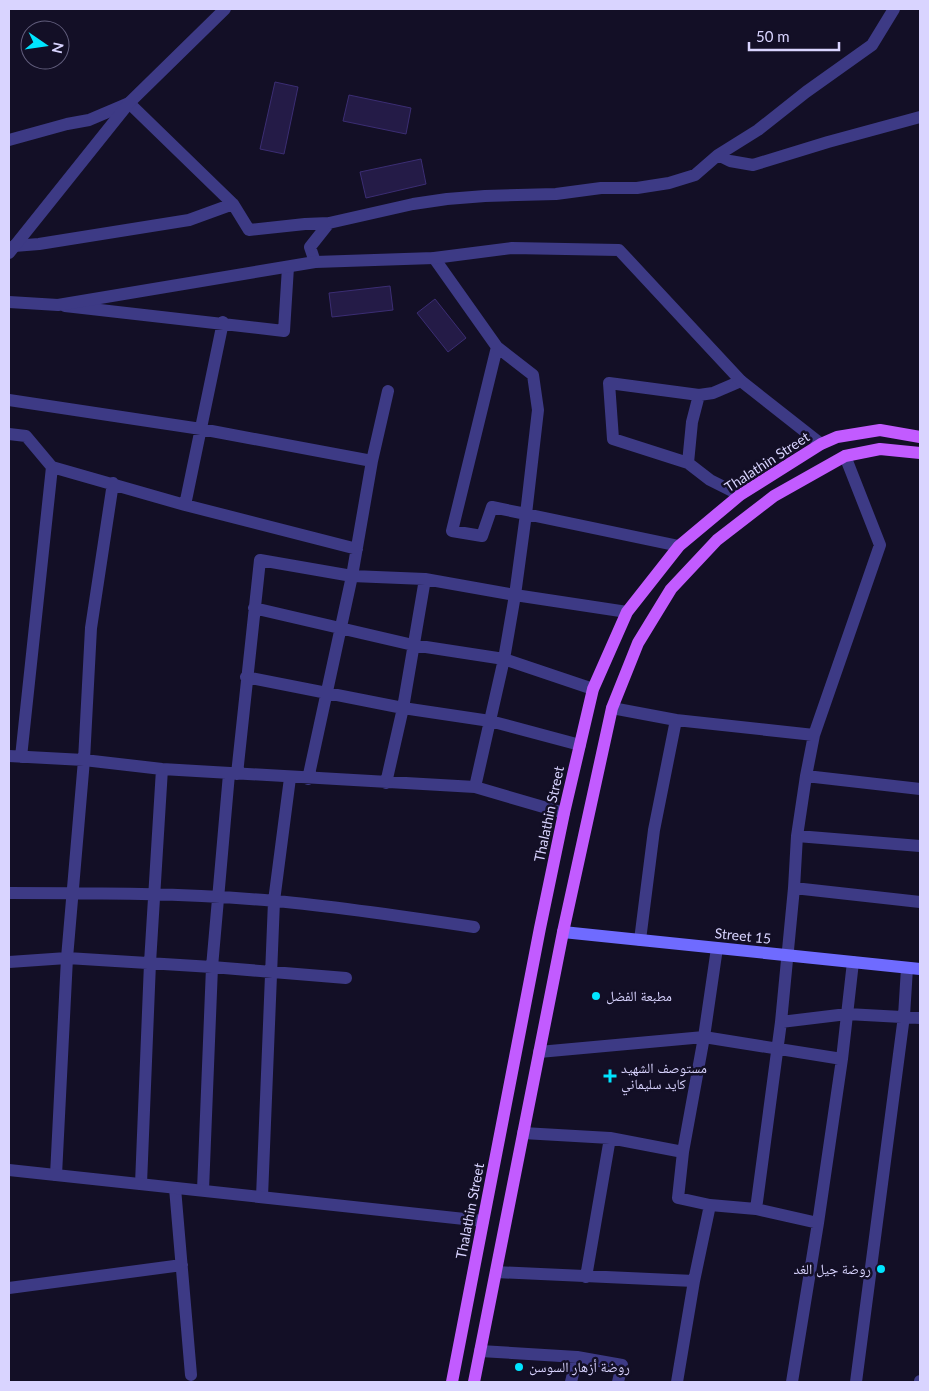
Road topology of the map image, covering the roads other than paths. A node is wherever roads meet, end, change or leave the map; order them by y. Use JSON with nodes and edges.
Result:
{"nodes":[{"id":1,"x":225,"y":9,"type":"edge"},
{"id":2,"x":894,"y":9,"type":"edge"},
{"id":3,"x":130,"y":103,"type":"junction"},
{"id":4,"x":920,"y":117,"type":"edge"},
{"id":5,"x":9,"y":140,"type":"edge"},
{"id":6,"x":718,"y":155,"type":"junction"},
{"id":7,"x":233,"y":204,"type":"junction"},
{"id":8,"x":329,"y":223,"type":"junction"},
{"id":9,"x":12,"y":249,"type":"edge"},
{"id":10,"x":434,"y":258,"type":"junction"},
{"id":11,"x":315,"y":262,"type":"junction"},
{"id":12,"x":288,"y":267,"type":"junction"},
{"id":13,"x":9,"y":302,"type":"edge"},
{"id":14,"x":58,"y":305,"type":"junction"},
{"id":15,"x":223,"y":322,"type":"junction"},
{"id":16,"x":497,"y":347,"type":"junction"},
{"id":17,"x":741,"y":381,"type":"junction"},
{"id":18,"x":388,"y":391,"type":"dead end"},
{"id":19,"x":699,"y":395,"type":"junction"},
{"id":20,"x":9,"y":400,"type":"edge"},
{"id":21,"x":202,"y":430,"type":"junction"},
{"id":22,"x":9,"y":434,"type":"edge"},
{"id":23,"x":920,"y":437,"type":"edge"},
{"id":24,"x":821,"y":444,"type":"junction"},
{"id":25,"x":920,"y":453,"type":"edge"},
{"id":26,"x":845,"y":456,"type":"junction"},
{"id":27,"x":372,"y":461,"type":"junction"},
{"id":28,"x":688,"y":463,"type":"junction"},
{"id":29,"x":52,"y":467,"type":"junction"},
{"id":30,"x":113,"y":484,"type":"junction"},
{"id":31,"x":740,"y":496,"type":"junction"},
{"id":32,"x":184,"y":505,"type":"junction"},
{"id":33,"x":526,"y":514,"type":"junction"},
{"id":34,"x":679,"y":546,"type":"junction"},
{"id":35,"x":357,"y":549,"type":"junction"},
{"id":36,"x":352,"y":576,"type":"junction"},
{"id":37,"x":425,"y":579,"type":"junction"},
{"id":38,"x":515,"y":595,"type":"junction"},
{"id":39,"x":254,"y":608,"type":"junction"},
{"id":40,"x":627,"y":612,"type":"junction"},
{"id":41,"x":340,"y":628,"type":"junction"},
{"id":42,"x":414,"y":645,"type":"junction"},
{"id":43,"x":504,"y":659,"type":"junction"},
{"id":44,"x":246,"y":678,"type":"junction"},
{"id":45,"x":593,"y":689,"type":"junction"},
{"id":46,"x":326,"y":694,"type":"junction"},
{"id":47,"x":403,"y":708,"type":"junction"},
{"id":48,"x":612,"y":708,"type":"junction"},
{"id":49,"x":676,"y":720,"type":"junction"},
{"id":50,"x":490,"y":721,"type":"junction"},
{"id":51,"x":814,"y":735,"type":"junction"},
{"id":52,"x":580,"y":745,"type":"junction"},
{"id":53,"x":15,"y":757,"type":"edge"},
{"id":54,"x":84,"y":760,"type":"junction"},
{"id":55,"x":162,"y":770,"type":"junction"},
{"id":56,"x":233,"y":774,"type":"junction"},
{"id":57,"x":806,"y":776,"type":"junction"},
{"id":58,"x":290,"y":778,"type":"junction"},
{"id":59,"x":308,"y":779,"type":"junction"},
{"id":60,"x":386,"y":782,"type":"junction"},
{"id":61,"x":475,"y":787,"type":"junction"},
{"id":62,"x":920,"y":789,"type":"edge"},
{"id":63,"x":564,"y":813,"type":"junction"},
{"id":64,"x":796,"y":836,"type":"junction"},
{"id":65,"x":920,"y":846,"type":"edge"},
{"id":66,"x":794,"y":888,"type":"junction"},
{"id":67,"x":9,"y":893,"type":"edge"},
{"id":68,"x":74,"y":893,"type":"junction"},
{"id":69,"x":154,"y":895,"type":"junction"},
{"id":70,"x":218,"y":898,"type":"junction"},
{"id":71,"x":274,"y":901,"type":"junction"},
{"id":72,"x":920,"y":902,"type":"edge"},
{"id":73,"x":474,"y":927,"type":"dead end"},
{"id":74,"x":563,"y":932,"type":"junction"},
{"id":75,"x":640,"y":940,"type":"junction"},
{"id":76,"x":716,"y":948,"type":"junction"},
{"id":77,"x":787,"y":955,"type":"junction"},
{"id":78,"x":67,"y":958,"type":"junction"},
{"id":79,"x":9,"y":962,"type":"edge"},
{"id":80,"x":853,"y":962,"type":"junction"},
{"id":81,"x":150,"y":963,"type":"junction"},
{"id":82,"x":212,"y":967,"type":"junction"},
{"id":83,"x":914,"y":969,"type":"edge"},
{"id":84,"x":270,"y":971,"type":"junction"},
{"id":85,"x":346,"y":978,"type":"dead end"},
{"id":86,"x":847,"y":1014,"type":"junction"},
{"id":87,"x":904,"y":1016,"type":"junction"},
{"id":88,"x":920,"y":1018,"type":"edge"},
{"id":89,"x":780,"y":1022,"type":"junction"},
{"id":90,"x":704,"y":1037,"type":"junction"},
{"id":91,"x":777,"y":1048,"type":"junction"},
{"id":92,"x":539,"y":1052,"type":"junction"},
{"id":93,"x":842,"y":1058,"type":"junction"},
{"id":94,"x":523,"y":1133,"type":"junction"},
{"id":95,"x":610,"y":1138,"type":"junction"},
{"id":96,"x":683,"y":1152,"type":"junction"},
{"id":97,"x":9,"y":1170,"type":"edge"},
{"id":98,"x":56,"y":1175,"type":"junction"},
{"id":99,"x":141,"y":1184,"type":"junction"},
{"id":100,"x":176,"y":1188,"type":"junction"},
{"id":101,"x":203,"y":1190,"type":"junction"},
{"id":102,"x":262,"y":1197,"type":"junction"},
{"id":103,"x":710,"y":1205,"type":"junction"},
{"id":104,"x":756,"y":1209,"type":"junction"},
{"id":105,"x":483,"y":1221,"type":"junction"},
{"id":106,"x":818,"y":1223,"type":"junction"},
{"id":107,"x":182,"y":1265,"type":"junction"},
{"id":108,"x":496,"y":1272,"type":"junction"},
{"id":109,"x":586,"y":1277,"type":"junction"},
{"id":110,"x":694,"y":1281,"type":"junction"},
{"id":111,"x":9,"y":1288,"type":"edge"},
{"id":112,"x":480,"y":1351,"type":"junction"},
{"id":113,"x":577,"y":1356,"type":"junction"},
{"id":114,"x":191,"y":1375,"type":"dead end"},
{"id":115,"x":452,"y":1382,"type":"edge"},
{"id":116,"x":474,"y":1382,"type":"edge"},
{"id":117,"x":571,"y":1382,"type":"edge"},
{"id":118,"x":618,"y":1382,"type":"edge"},
{"id":119,"x":677,"y":1382,"type":"edge"},
{"id":120,"x":792,"y":1382,"type":"edge"},
{"id":121,"x":856,"y":1382,"type":"edge"}],
"edges":[{"from":1,"to":3,"type":"street"},
{"from":2,"to":6,"type":"street"},
{"from":3,"to":5,"type":"street"},
{"from":3,"to":7,"type":"street"},
{"from":3,"to":9,"type":"street"},
{"from":4,"to":6,"type":"street"},
{"from":6,"to":8,"type":"street"},
{"from":7,"to":8,"type":"street"},
{"from":7,"to":9,"type":"street"},
{"from":8,"to":11,"type":"street"},
{"from":10,"to":11,"type":"street"},
{"from":10,"to":16,"type":"street"},
{"from":10,"to":17,"type":"street"},
{"from":11,"to":12,"type":"street"},
{"from":12,"to":14,"type":"street"},
{"from":12,"to":15,"type":"street"},
{"from":13,"to":14,"type":"street"},
{"from":14,"to":15,"type":"street"},
{"from":15,"to":21,"type":"street"},
{"from":16,"to":33,"type":"street"},
{"from":16,"to":33,"type":"street"},
{"from":17,"to":19,"type":"street"},
{"from":17,"to":24,"type":"street"},
{"from":18,"to":27,"type":"street"},
{"from":19,"to":28,"type":"street"},
{"from":19,"to":28,"type":"street"},
{"from":20,"to":21,"type":"street"},
{"from":21,"to":27,"type":"street"},
{"from":21,"to":32,"type":"street"},
{"from":22,"to":29,"type":"street"},
{"from":23,"to":24,"type":"main road","name":"Thalathin Street"},
{"from":24,"to":31,"type":"main road","name":"Thalathin Street"},
{"from":25,"to":26,"type":"main road"},
{"from":26,"to":48,"type":"main road"},
{"from":26,"to":51,"type":"street"},
{"from":27,"to":35,"type":"street"},
{"from":28,"to":31,"type":"street"},
{"from":29,"to":30,"type":"street"},
{"from":29,"to":53,"type":"street"},
{"from":30,"to":32,"type":"street"},
{"from":30,"to":54,"type":"street"},
{"from":31,"to":34,"type":"main road","name":"Thalathin Street"},
{"from":32,"to":35,"type":"street"},
{"from":33,"to":34,"type":"street"},
{"from":33,"to":38,"type":"street"},
{"from":34,"to":40,"type":"main road","name":"Thalathin Street"},
{"from":35,"to":36,"type":"street"},
{"from":36,"to":37,"type":"street"},
{"from":36,"to":39,"type":"street"},
{"from":36,"to":41,"type":"street"},
{"from":37,"to":38,"type":"street"},
{"from":37,"to":42,"type":"street"},
{"from":38,"to":40,"type":"street"},
{"from":38,"to":43,"type":"street"},
{"from":39,"to":41,"type":"street"},
{"from":39,"to":44,"type":"street"},
{"from":40,"to":45,"type":"main road","name":"Thalathin Street"},
{"from":41,"to":42,"type":"street"},
{"from":41,"to":46,"type":"street"},
{"from":42,"to":43,"type":"street"},
{"from":42,"to":47,"type":"street"},
{"from":43,"to":45,"type":"street"},
{"from":43,"to":50,"type":"street"},
{"from":44,"to":46,"type":"street"},
{"from":44,"to":56,"type":"street"},
{"from":45,"to":52,"type":"main road","name":"Thalathin Street"},
{"from":46,"to":47,"type":"street"},
{"from":46,"to":59,"type":"street"},
{"from":47,"to":50,"type":"street"},
{"from":47,"to":60,"type":"street"},
{"from":48,"to":49,"type":"street"},
{"from":48,"to":74,"type":"main road"},
{"from":49,"to":51,"type":"street"},
{"from":49,"to":75,"type":"street"},
{"from":50,"to":52,"type":"street"},
{"from":50,"to":61,"type":"street"},
{"from":51,"to":57,"type":"street"},
{"from":52,"to":63,"type":"main road","name":"Thalathin Street"},
{"from":53,"to":54,"type":"street"},
{"from":54,"to":55,"type":"street"},
{"from":54,"to":68,"type":"street"},
{"from":55,"to":56,"type":"street"},
{"from":55,"to":69,"type":"street"},
{"from":56,"to":58,"type":"street"},
{"from":56,"to":70,"type":"street"},
{"from":57,"to":62,"type":"street"},
{"from":57,"to":64,"type":"street"},
{"from":58,"to":59,"type":"street"},
{"from":58,"to":71,"type":"street"},
{"from":59,"to":60,"type":"street"},
{"from":60,"to":61,"type":"street"},
{"from":61,"to":63,"type":"street"},
{"from":63,"to":105,"type":"main road","name":"Thalathin Street"},
{"from":64,"to":65,"type":"street"},
{"from":64,"to":66,"type":"street"},
{"from":66,"to":72,"type":"street"},
{"from":66,"to":77,"type":"street"},
{"from":67,"to":68,"type":"street"},
{"from":68,"to":69,"type":"street"},
{"from":68,"to":78,"type":"street"},
{"from":69,"to":70,"type":"street"},
{"from":69,"to":81,"type":"street"},
{"from":70,"to":71,"type":"street"},
{"from":70,"to":82,"type":"street"},
{"from":71,"to":73,"type":"street"},
{"from":71,"to":84,"type":"street"},
{"from":74,"to":75,"type":"main road","name":"Street 15"},
{"from":74,"to":92,"type":"main road"},
{"from":75,"to":76,"type":"main road","name":"Street 15"},
{"from":76,"to":77,"type":"main road","name":"Street 15"},
{"from":76,"to":90,"type":"street"},
{"from":77,"to":80,"type":"main road","name":"Street 15"},
{"from":77,"to":89,"type":"street"},
{"from":78,"to":79,"type":"street"},
{"from":78,"to":81,"type":"street"},
{"from":78,"to":98,"type":"street"},
{"from":80,"to":83,"type":"main road","name":"Street 15"},
{"from":80,"to":86,"type":"street"},
{"from":81,"to":82,"type":"street"},
{"from":81,"to":99,"type":"street"},
{"from":82,"to":84,"type":"street"},
{"from":82,"to":101,"type":"street"},
{"from":83,"to":87,"type":"street"},
{"from":84,"to":85,"type":"street"},
{"from":84,"to":102,"type":"street"},
{"from":86,"to":87,"type":"street"},
{"from":86,"to":89,"type":"street"},
{"from":86,"to":93,"type":"street"},
{"from":87,"to":88,"type":"street"},
{"from":87,"to":121,"type":"street"},
{"from":89,"to":91,"type":"street"},
{"from":90,"to":91,"type":"street"},
{"from":90,"to":92,"type":"street"},
{"from":90,"to":96,"type":"street"},
{"from":91,"to":93,"type":"street"},
{"from":91,"to":104,"type":"street"},
{"from":92,"to":94,"type":"main road"},
{"from":93,"to":106,"type":"street"},
{"from":94,"to":95,"type":"street"},
{"from":94,"to":108,"type":"main road"},
{"from":95,"to":96,"type":"street"},
{"from":95,"to":109,"type":"street"},
{"from":96,"to":103,"type":"street"},
{"from":97,"to":98,"type":"street"},
{"from":98,"to":99,"type":"street"},
{"from":99,"to":100,"type":"street"},
{"from":100,"to":101,"type":"street"},
{"from":100,"to":107,"type":"street"},
{"from":101,"to":102,"type":"street"},
{"from":102,"to":105,"type":"street"},
{"from":103,"to":104,"type":"street"},
{"from":103,"to":110,"type":"street"},
{"from":104,"to":106,"type":"street"},
{"from":105,"to":115,"type":"main road","name":"Thalathin Street"},
{"from":106,"to":120,"type":"street"},
{"from":107,"to":111,"type":"street"},
{"from":107,"to":114,"type":"street"},
{"from":108,"to":109,"type":"street"},
{"from":108,"to":112,"type":"main road"},
{"from":109,"to":110,"type":"street"},
{"from":110,"to":119,"type":"street"},
{"from":112,"to":113,"type":"street"},
{"from":112,"to":116,"type":"main road"},
{"from":113,"to":117,"type":"street"},
{"from":113,"to":118,"type":"street"}]}
